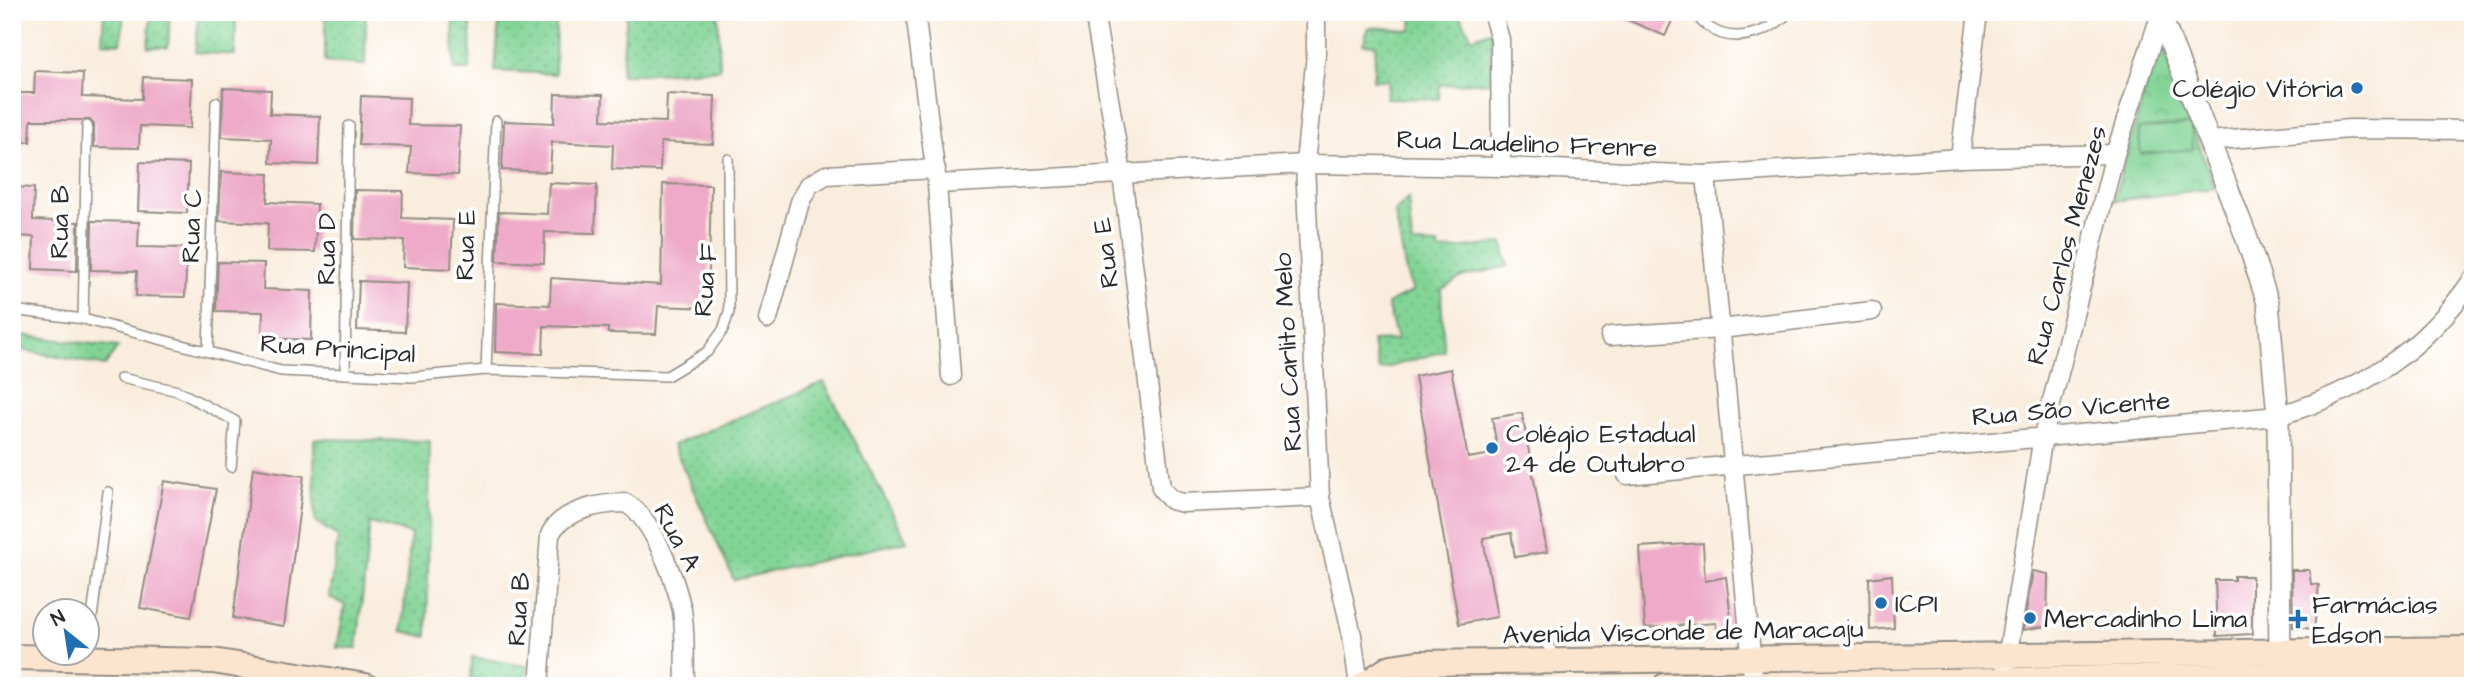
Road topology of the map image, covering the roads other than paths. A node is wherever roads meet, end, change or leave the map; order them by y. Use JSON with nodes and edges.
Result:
{"nodes":[{"id":1,"x":915,"y":12,"type":"edge"},
{"id":2,"x":1094,"y":12,"type":"edge"},
{"id":3,"x":1316,"y":12,"type":"edge"},
{"id":4,"x":1492,"y":12,"type":"edge"},
{"id":5,"x":1696,"y":12,"type":"edge"},
{"id":6,"x":1789,"y":12,"type":"edge"},
{"id":7,"x":1978,"y":12,"type":"edge"},
{"id":8,"x":2160,"y":14,"type":"edge"},
{"id":9,"x":216,"y":102,"type":"dead end"},
{"id":10,"x":496,"y":121,"type":"dead end"},
{"id":11,"x":87,"y":125,"type":"dead end"},
{"id":12,"x":349,"y":126,"type":"dead end"},
{"id":13,"x":2473,"y":131,"type":"edge"},
{"id":14,"x":2208,"y":141,"type":"junction"},
{"id":15,"x":2115,"y":154,"type":"junction"},
{"id":16,"x":1960,"y":158,"type":"junction"},
{"id":17,"x":728,"y":159,"type":"dead end"},
{"id":18,"x":1305,"y":164,"type":"junction"},
{"id":19,"x":1501,"y":167,"type":"junction"},
{"id":20,"x":1122,"y":174,"type":"junction"},
{"id":21,"x":1706,"y":175,"type":"junction"},
{"id":22,"x":937,"y":176,"type":"junction"},
{"id":23,"x":2473,"y":279,"type":"edge"},
{"id":24,"x":12,"y":310,"type":"edge"},
{"id":25,"x":1872,"y":311,"type":"dead end"},
{"id":26,"x":83,"y":319,"type":"junction"},
{"id":27,"x":768,"y":319,"type":"dead end"},
{"id":28,"x":1721,"y":329,"type":"junction"},
{"id":29,"x":1610,"y":336,"type":"dead end"},
{"id":30,"x":208,"y":351,"type":"junction"},
{"id":31,"x":486,"y":370,"type":"junction"},
{"id":32,"x":345,"y":372,"type":"junction"},
{"id":33,"x":667,"y":376,"type":"joint"},
{"id":34,"x":951,"y":376,"type":"dead end"},
{"id":35,"x":121,"y":378,"type":"dead end"},
{"id":36,"x":2278,"y":416,"type":"junction"},
{"id":37,"x":2043,"y":436,"type":"junction"},
{"id":38,"x":231,"y":467,"type":"dead end"},
{"id":39,"x":1736,"y":467,"type":"junction"},
{"id":40,"x":1627,"y":475,"type":"dead end"},
{"id":41,"x":108,"y":492,"type":"dead end"},
{"id":42,"x":1320,"y":497,"type":"junction"},
{"id":43,"x":550,"y":535,"type":"joint"},
{"id":44,"x":95,"y":596,"type":"edge"},
{"id":45,"x":1542,"y":639,"type":"dead end"},
{"id":46,"x":2473,"y":649,"type":"edge"},
{"id":47,"x":12,"y":657,"type":"edge"},
{"id":48,"x":32,"y":657,"type":"edge"},
{"id":49,"x":102,"y":658,"type":"edge"},
{"id":50,"x":1560,"y":661,"type":"junction"},
{"id":51,"x":2473,"y":668,"type":"edge"},
{"id":52,"x":2281,"y":671,"type":"edge"},
{"id":53,"x":2007,"y":674,"type":"edge"},
{"id":54,"x":1753,"y":677,"type":"edge"},
{"id":55,"x":1893,"y":683,"type":"edge"},
{"id":56,"x":366,"y":686,"type":"edge"},
{"id":57,"x":539,"y":686,"type":"edge"},
{"id":58,"x":684,"y":686,"type":"edge"},
{"id":59,"x":1360,"y":686,"type":"edge"},
{"id":60,"x":1665,"y":686,"type":"edge"}],
"edges":[{"from":1,"to":22,"type":"street"},
{"from":2,"to":20,"type":"street","name":"Rua E"},
{"from":3,"to":18,"type":"street","name":"Rua Carlito Melo"},
{"from":4,"to":19,"type":"street"},
{"from":5,"to":6,"type":"lane"},
{"from":7,"to":16,"type":"street"},
{"from":8,"to":14,"type":"street"},
{"from":8,"to":15,"type":"street","name":"Rua Carlos Menezes"},
{"from":9,"to":30,"type":"lane","name":"Rua C"},
{"from":10,"to":31,"type":"lane","name":"Rua E"},
{"from":11,"to":26,"type":"lane","name":"Rua B"},
{"from":12,"to":32,"type":"lane","name":"Rua D"},
{"from":13,"to":14,"type":"street"},
{"from":14,"to":36,"type":"street"},
{"from":15,"to":16,"type":"street","name":"Rua Laudelino Frenre"},
{"from":15,"to":37,"type":"street","name":"Rua Carlos Menezes"},
{"from":16,"to":21,"type":"street","name":"Rua Laudelino Frenre"},
{"from":17,"to":33,"type":"lane","name":"Rua F"},
{"from":18,"to":19,"type":"street","name":"Rua Laudelino Frenre"},
{"from":18,"to":20,"type":"street","name":"Rua Laudelino Frenre"},
{"from":18,"to":42,"type":"street","name":"Rua Carlito Melo"},
{"from":19,"to":21,"type":"street","name":"Rua Laudelino Frenre"},
{"from":20,"to":22,"type":"street","name":"Rua Laudelino Frenre"},
{"from":20,"to":42,"type":"street","name":"Rua E"},
{"from":21,"to":28,"type":"street"},
{"from":22,"to":27,"type":"street","name":"Rua Laudelino Frenre"},
{"from":22,"to":34,"type":"street"},
{"from":23,"to":36,"type":"street","name":"Rua São Vicente"},
{"from":24,"to":26,"type":"lane","name":"Rua Principal"},
{"from":25,"to":28,"type":"street"},
{"from":26,"to":30,"type":"lane","name":"Rua Principal"},
{"from":28,"to":29,"type":"street"},
{"from":28,"to":39,"type":"street"},
{"from":30,"to":32,"type":"lane","name":"Rua Principal"},
{"from":31,"to":32,"type":"lane","name":"Rua Principal"},
{"from":31,"to":33,"type":"lane","name":"Rua Principal"},
{"from":35,"to":38,"type":"lane"},
{"from":36,"to":37,"type":"street","name":"Rua São Vicente"},
{"from":36,"to":52,"type":"street"},
{"from":37,"to":39,"type":"street","name":"Rua São Vicente"},
{"from":37,"to":53,"type":"street","name":"Rua Carlos Menezes"},
{"from":39,"to":40,"type":"street","name":"Rua São Vicente"},
{"from":39,"to":54,"type":"street"},
{"from":41,"to":44,"type":"lane"},
{"from":42,"to":59,"type":"street","name":"Rua Carlito Melo"},
{"from":43,"to":57,"type":"street","name":"Rua B"},
{"from":43,"to":58,"type":"street","name":"Rua A"},
{"from":45,"to":50,"type":"lane"},
{"from":46,"to":52,"type":"main road","name":"Avenida Visconde de Maracaju"},
{"from":47,"to":48,"type":"main road"},
{"from":49,"to":56,"type":"main road"},
{"from":50,"to":54,"type":"main road","name":"Avenida Visconde de Maracaju"},
{"from":50,"to":59,"type":"main road","name":"Avenida Visconde de Maracaju"},
{"from":51,"to":52,"type":"main road","name":"Avenida Visconde de Maracaju"},
{"from":52,"to":53,"type":"main road","name":"Avenida Visconde de Maracaju"},
{"from":53,"to":54,"type":"main road","name":"Avenida Visconde de Maracaju"},
{"from":53,"to":55,"type":"main road","name":"Avenida Visconde de Maracaju"},
{"from":54,"to":55,"type":"main road","name":"Avenida Visconde de Maracaju"},
{"from":54,"to":60,"type":"main road","name":"Avenida Visconde de Maracaju"}]}
